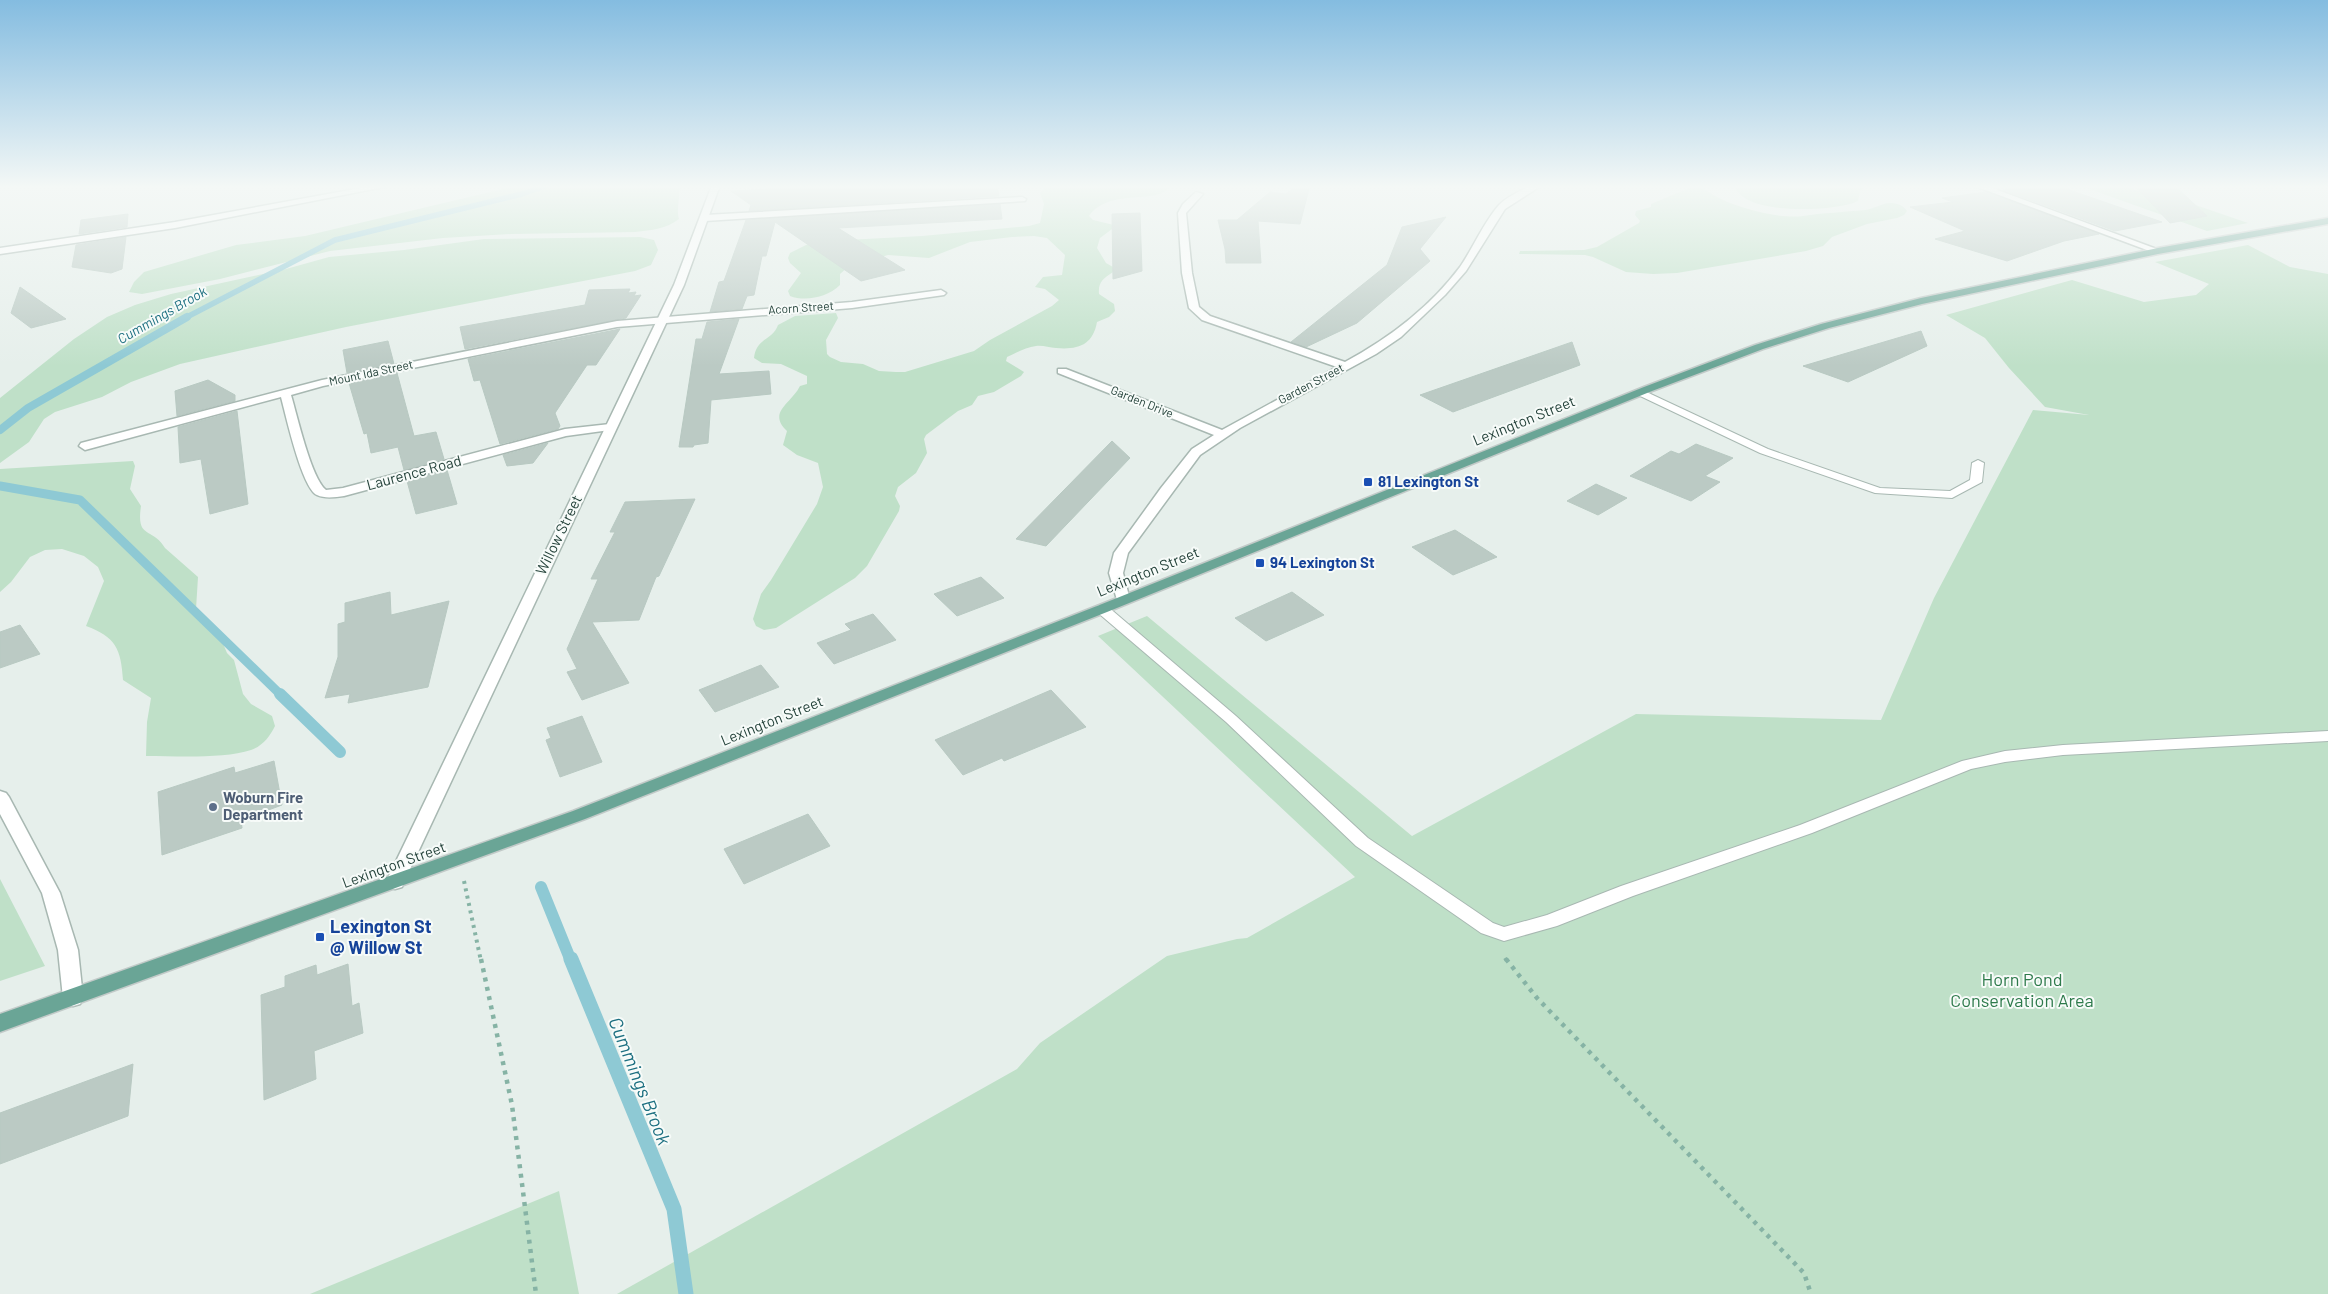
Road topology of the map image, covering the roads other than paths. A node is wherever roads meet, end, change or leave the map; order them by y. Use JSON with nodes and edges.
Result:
{"nodes":[{"id":1,"x":37,"y":245,"type":"edge"},
{"id":2,"x":694,"y":245,"type":"edge"},
{"id":3,"x":1185,"y":245,"type":"edge"},
{"id":4,"x":1478,"y":245,"type":"edge"},
{"id":5,"x":2143,"y":245,"type":"edge"},
{"id":6,"x":2190,"y":245,"type":"edge"},
{"id":7,"x":0,"y":251,"type":"edge"},
{"id":8,"x":2158,"y":251,"type":"junction"},
{"id":9,"x":941,"y":293,"type":"dead end"},
{"id":10,"x":662,"y":319,"type":"junction"},
{"id":11,"x":1345,"y":366,"type":"junction"},
{"id":12,"x":1062,"y":370,"type":"dead end"},
{"id":13,"x":285,"y":392,"type":"junction"},
{"id":14,"x":1640,"y":392,"type":"junction"},
{"id":15,"x":610,"y":427,"type":"junction"},
{"id":16,"x":1222,"y":434,"type":"junction"},
{"id":17,"x":85,"y":446,"type":"dead end"},
{"id":18,"x":1978,"y":463,"type":"dead end"},
{"id":19,"x":1123,"y":600,"type":"junction"},
{"id":20,"x":1102,"y":609,"type":"junction"},
{"id":21,"x":2328,"y":736,"type":"edge"},
{"id":22,"x":0,"y":796,"type":"edge"},
{"id":23,"x":395,"y":882,"type":"junction"},
{"id":24,"x":73,"y":998,"type":"junction"},
{"id":25,"x":0,"y":1023,"type":"edge"}],
"edges":[{"from":1,"to":7,"type":"street"},
{"from":2,"to":10,"type":"street","name":"Willow Street"},
{"from":3,"to":11,"type":"street"},
{"from":4,"to":11,"type":"street","name":"Garden Street"},
{"from":5,"to":8,"type":"street"},
{"from":6,"to":8,"type":"main road","name":"Lexington Street"},
{"from":8,"to":14,"type":"main road","name":"Lexington Street"},
{"from":9,"to":10,"type":"street","name":"Acorn Street"},
{"from":10,"to":13,"type":"street","name":"Mount Ida Street"},
{"from":10,"to":15,"type":"street","name":"Willow Street"},
{"from":11,"to":16,"type":"street","name":"Garden Street"},
{"from":12,"to":16,"type":"street","name":"Garden Drive"},
{"from":13,"to":15,"type":"street","name":"Laurence Road"},
{"from":13,"to":17,"type":"street","name":"Mount Ida Street"},
{"from":14,"to":18,"type":"lane"},
{"from":14,"to":19,"type":"main road","name":"Lexington Street"},
{"from":15,"to":23,"type":"street","name":"Willow Street"},
{"from":16,"to":19,"type":"street","name":"Garden Street"},
{"from":19,"to":20,"type":"main road","name":"Lexington Street"},
{"from":20,"to":21,"type":"lane"},
{"from":20,"to":23,"type":"main road","name":"Lexington Street"},
{"from":22,"to":24,"type":"street"},
{"from":23,"to":24,"type":"main road","name":"Lexington Street"},
{"from":24,"to":25,"type":"main road","name":"Lexington Street"}]}
